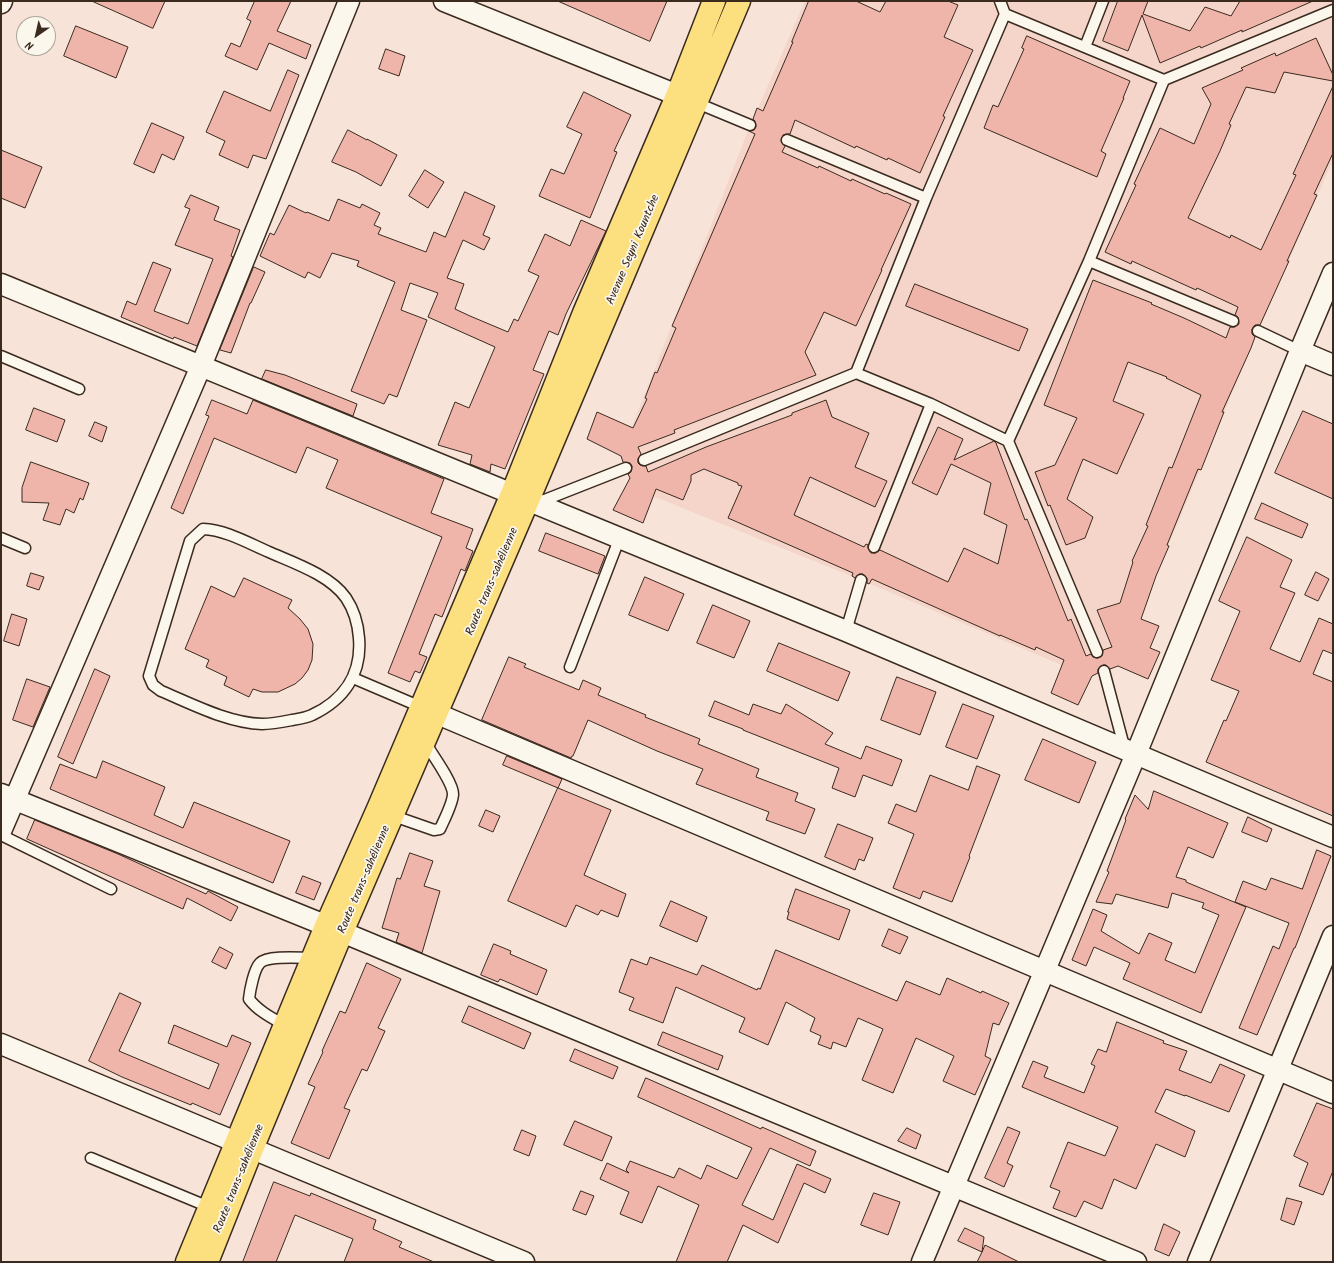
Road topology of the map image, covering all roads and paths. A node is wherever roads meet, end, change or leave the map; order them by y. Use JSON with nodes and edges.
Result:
{"nodes":[{"id":1,"x":349,"y":1,"type":"edge"},
{"id":2,"x":444,"y":1,"type":"edge"},
{"id":3,"x":714,"y":1,"type":"edge"},
{"id":4,"x":739,"y":1,"type":"edge"},
{"id":5,"x":1000,"y":1,"type":"edge"},
{"id":6,"x":1103,"y":1,"type":"edge"},
{"id":7,"x":1333,"y":10,"type":"edge"},
{"id":8,"x":1005,"y":14,"type":"junction"},
{"id":9,"x":1085,"y":47,"type":"junction"},
{"id":10,"x":1164,"y":80,"type":"junction"},
{"id":11,"x":687,"y":99,"type":"junction"},
{"id":12,"x":750,"y":125,"type":"dead end"},
{"id":13,"x":787,"y":140,"type":"dead end"},
{"id":14,"x":926,"y":198,"type":"junction"},
{"id":15,"x":1089,"y":261,"type":"junction"},
{"id":16,"x":1333,"y":274,"type":"edge"},
{"id":17,"x":1,"y":284,"type":"edge"},
{"id":18,"x":1233,"y":321,"type":"dead end"},
{"id":19,"x":1258,"y":331,"type":"dead end"},
{"id":20,"x":1300,"y":351,"type":"junction"},
{"id":21,"x":1,"y":356,"type":"edge"},
{"id":22,"x":1333,"y":365,"type":"edge"},
{"id":23,"x":201,"y":366,"type":"junction"},
{"id":24,"x":856,"y":373,"type":"junction"},
{"id":25,"x":79,"y":389,"type":"dead end"},
{"id":26,"x":931,"y":404,"type":"junction"},
{"id":27,"x":1008,"y":441,"type":"junction"},
{"id":28,"x":644,"y":460,"type":"dead end"},
{"id":29,"x":626,"y":468,"type":"dead end"},
{"id":30,"x":520,"y":501,"type":"junction"},
{"id":31,"x":1,"y":538,"type":"edge"},
{"id":32,"x":620,"y":538,"type":"junction"},
{"id":33,"x":25,"y":548,"type":"dead end"},
{"id":34,"x":874,"y":548,"type":"dead end"},
{"id":35,"x":861,"y":580,"type":"dead end"},
{"id":36,"x":846,"y":631,"type":"junction"},
{"id":37,"x":1097,"y":652,"type":"dead end"},
{"id":38,"x":570,"y":667,"type":"dead end"},
{"id":39,"x":1104,"y":671,"type":"dead end"},
{"id":40,"x":353,"y":678,"type":"junction"},
{"id":41,"x":429,"y":710,"type":"junction"},
{"id":42,"x":418,"y":736,"type":"junction"},
{"id":43,"x":1131,"y":752,"type":"junction"},
{"id":44,"x":8,"y":796,"type":"edge"},
{"id":45,"x":385,"y":813,"type":"junction"},
{"id":46,"x":1,"y":831,"type":"edge"},
{"id":47,"x":1,"y":835,"type":"edge"},
{"id":48,"x":1333,"y":837,"type":"edge"},
{"id":49,"x":111,"y":889,"type":"dead end"},
{"id":50,"x":334,"y":929,"type":"junction"},
{"id":51,"x":1333,"y":936,"type":"edge"},
{"id":52,"x":313,"y":958,"type":"junction"},
{"id":53,"x":1045,"y":970,"type":"junction"},
{"id":54,"x":293,"y":1028,"type":"junction"},
{"id":55,"x":1,"y":1044,"type":"edge"},
{"id":56,"x":1278,"y":1070,"type":"junction"},
{"id":57,"x":1333,"y":1093,"type":"edge"},
{"id":58,"x":244,"y":1145,"type":"junction"},
{"id":59,"x":91,"y":1158,"type":"dead end"},
{"id":60,"x":953,"y":1187,"type":"junction"},
{"id":61,"x":209,"y":1207,"type":"junction"},
{"id":62,"x":187,"y":1262,"type":"edge"},
{"id":63,"x":207,"y":1262,"type":"edge"},
{"id":64,"x":524,"y":1262,"type":"edge"},
{"id":65,"x":922,"y":1262,"type":"edge"},
{"id":66,"x":1136,"y":1262,"type":"edge"},
{"id":67,"x":1198,"y":1262,"type":"edge"}],
"edges":[{"from":1,"to":23,"type":"street"},
{"from":2,"to":11,"type":"street"},
{"from":3,"to":11,"type":"highway","name":"Avenue Seyni Kountche"},
{"from":4,"to":11,"type":"highway","name":"Avenue Seyni Kountche"},
{"from":5,"to":8,"type":"lane"},
{"from":6,"to":9,"type":"lane"},
{"from":7,"to":10,"type":"lane"},
{"from":8,"to":9,"type":"lane"},
{"from":8,"to":14,"type":"lane"},
{"from":9,"to":10,"type":"lane"},
{"from":10,"to":15,"type":"lane"},
{"from":11,"to":12,"type":"lane"},
{"from":11,"to":30,"type":"highway","name":"Avenue Seyni Kountche"},
{"from":13,"to":14,"type":"lane"},
{"from":14,"to":24,"type":"lane"},
{"from":15,"to":18,"type":"lane"},
{"from":15,"to":27,"type":"lane"},
{"from":16,"to":20,"type":"street"},
{"from":17,"to":23,"type":"street"},
{"from":19,"to":20,"type":"lane"},
{"from":20,"to":22,"type":"street"},
{"from":20,"to":43,"type":"street"},
{"from":21,"to":25,"type":"lane"},
{"from":23,"to":30,"type":"street"},
{"from":23,"to":44,"type":"street"},
{"from":24,"to":26,"type":"lane"},
{"from":24,"to":28,"type":"lane"},
{"from":26,"to":27,"type":"lane"},
{"from":26,"to":34,"type":"lane"},
{"from":27,"to":37,"type":"lane"},
{"from":29,"to":30,"type":"lane"},
{"from":30,"to":32,"type":"street"},
{"from":30,"to":41,"type":"highway","name":"Route trans-sahélienne"},
{"from":31,"to":33,"type":"lane"},
{"from":32,"to":36,"type":"street"},
{"from":32,"to":38,"type":"lane"},
{"from":35,"to":36,"type":"lane"},
{"from":36,"to":43,"type":"street"},
{"from":39,"to":43,"type":"lane"},
{"from":40,"to":40,"type":"lane"},
{"from":40,"to":41,"type":"lane"},
{"from":41,"to":42,"type":"highway","name":"Route trans-sahélienne"},
{"from":41,"to":53,"type":"street"},
{"from":42,"to":45,"type":"highway","name":"Route trans-sahélienne"},
{"from":42,"to":45,"type":"lane"},
{"from":43,"to":48,"type":"street"},
{"from":43,"to":53,"type":"street"},
{"from":44,"to":46,"type":"street"},
{"from":44,"to":50,"type":"street"},
{"from":45,"to":50,"type":"highway","name":"Route trans-sahélienne"},
{"from":47,"to":49,"type":"lane"},
{"from":50,"to":52,"type":"highway","name":"Route trans-sahélienne"},
{"from":50,"to":54,"type":"highway","name":"Route trans-sahélienne"},
{"from":50,"to":60,"type":"street"},
{"from":51,"to":56,"type":"street"},
{"from":52,"to":54,"type":"highway","name":"Route trans-sahélienne"},
{"from":52,"to":54,"type":"lane"},
{"from":53,"to":56,"type":"street"},
{"from":53,"to":60,"type":"street"},
{"from":54,"to":58,"type":"highway","name":"Route trans-sahélienne"},
{"from":55,"to":58,"type":"street"},
{"from":56,"to":57,"type":"street"},
{"from":56,"to":67,"type":"street"},
{"from":58,"to":61,"type":"highway","name":"Route trans-sahélienne"},
{"from":58,"to":63,"type":"highway","name":"Route trans-sahélienne"},
{"from":58,"to":64,"type":"street"},
{"from":59,"to":61,"type":"lane"},
{"from":60,"to":65,"type":"street"},
{"from":60,"to":66,"type":"street"},
{"from":61,"to":62,"type":"highway","name":"Route trans-sahélienne"}]}
